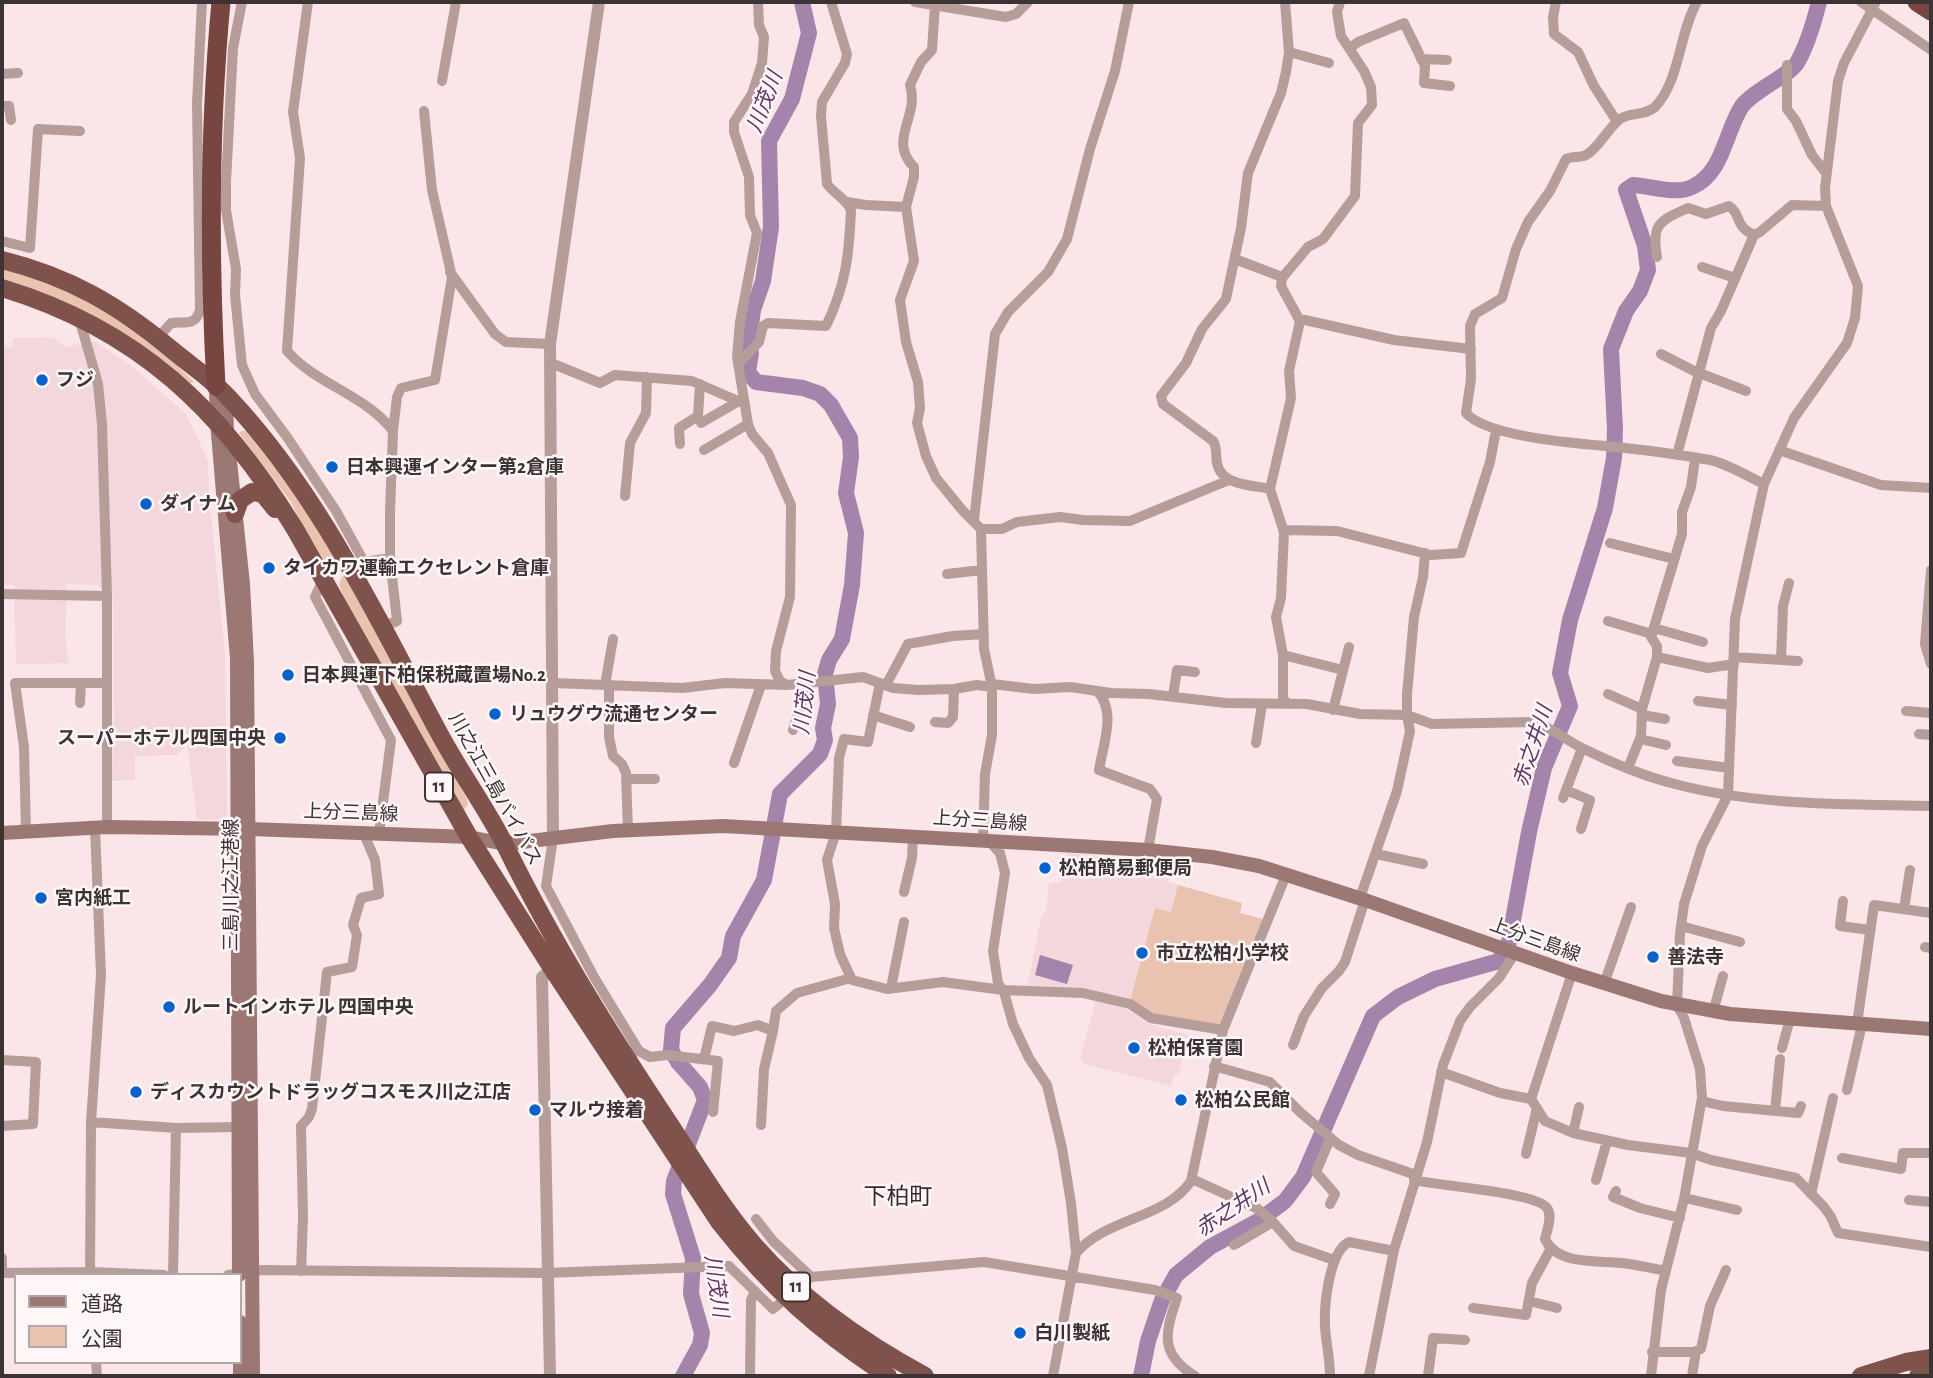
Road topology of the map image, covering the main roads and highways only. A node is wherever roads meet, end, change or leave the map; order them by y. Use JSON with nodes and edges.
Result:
{"nodes":[{"id":1,"x":221,"y":2,"type":"edge"},
{"id":2,"x":1917,"y":2,"type":"edge"},
{"id":3,"x":1931,"y":11,"type":"edge"},
{"id":4,"x":2,"y":260,"type":"edge"},
{"id":5,"x":2,"y":288,"type":"edge"},
{"id":6,"x":221,"y":390,"type":"junction"},
{"id":7,"x":222,"y":427,"type":"junction"},
{"id":8,"x":235,"y":514,"type":"junction"},
{"id":9,"x":324,"y":577,"type":"junction"},
{"id":10,"x":244,"y":829,"type":"junction"},
{"id":11,"x":2,"y":833,"type":"edge"},
{"id":12,"x":469,"y":838,"type":"junction"},
{"id":13,"x":505,"y":844,"type":"junction"},
{"id":14,"x":560,"y":965,"type":"junction"},
{"id":15,"x":1931,"y":1029,"type":"edge"},
{"id":16,"x":674,"y":1143,"type":"junction"},
{"id":17,"x":239,"y":1273,"type":"edge"},
{"id":18,"x":239,"y":1273,"type":"edge"},
{"id":19,"x":242,"y":1296,"type":"edge"},
{"id":20,"x":1931,"y":1358,"type":"edge"},
{"id":21,"x":892,"y":1371,"type":"edge"},
{"id":22,"x":1931,"y":1374,"type":"edge"},
{"id":23,"x":253,"y":1376,"type":"edge"},
{"id":24,"x":925,"y":1376,"type":"edge"},
{"id":25,"x":1861,"y":1376,"type":"edge"},
{"id":26,"x":1918,"y":1376,"type":"edge"}],
"edges":[{"from":1,"to":6,"type":"highway"},
{"from":2,"to":3,"type":"highway"},
{"from":4,"to":6,"type":"highway","name":"川之江三島バイパス","number":"11"},
{"from":5,"to":7,"type":"highway","name":"川之江三島バイパス","number":"11"},
{"from":6,"to":7,"type":"main road","name":"三島川之江港線"},
{"from":6,"to":13,"type":"highway","name":"川之江三島バイパス","number":"11"},
{"from":7,"to":8,"type":"main road","name":"三島川之江港線"},
{"from":7,"to":9,"type":"highway","name":"川之江三島バイパス","number":"11"},
{"from":7,"to":10,"type":"main road","name":"三島川之江港線"},
{"from":8,"to":9,"type":"highway"},
{"from":8,"to":10,"type":"main road","name":"三島川之江港線"},
{"from":9,"to":12,"type":"highway","name":"川之江三島バイパス","number":"11"},
{"from":10,"to":11,"type":"main road","name":"上分三島線"},
{"from":10,"to":12,"type":"main road","name":"上分三島線"},
{"from":10,"to":17,"type":"main road","name":"三島川之江港線"},
{"from":10,"to":18,"type":"main road","name":"三島川之江港線"},
{"from":12,"to":13,"type":"main road","name":"上分三島線"},
{"from":12,"to":14,"type":"highway","name":"川之江三島バイパス","number":"11"},
{"from":13,"to":14,"type":"highway","name":"川之江三島バイパス","number":"11"},
{"from":13,"to":15,"type":"main road","name":"上分三島線"},
{"from":14,"to":16,"type":"highway","name":"川之江三島バイパス","number":"11"},
{"from":14,"to":16,"type":"highway","name":"川之江三島バイパス","number":"11"},
{"from":16,"to":21,"type":"highway","name":"川之江三島バイパス","number":"11"},
{"from":19,"to":23,"type":"main road","name":"三島川之江港線"},
{"from":20,"to":25,"type":"highway"},
{"from":21,"to":24,"type":"highway","name":"川之江三島バイパス","number":"11"},
{"from":22,"to":26,"type":"highway"}]}
